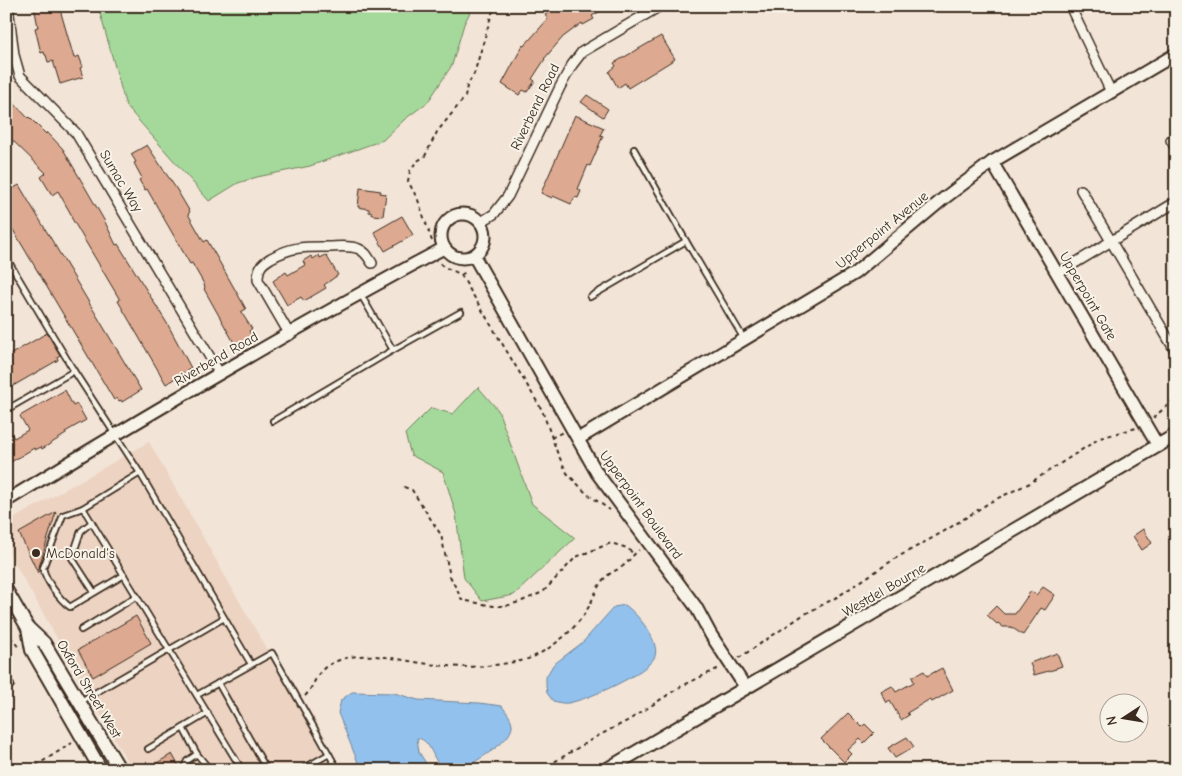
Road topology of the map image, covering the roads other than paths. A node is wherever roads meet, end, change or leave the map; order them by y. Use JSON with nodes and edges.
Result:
{"nodes":[{"id":1,"x":8,"y":6,"type":"edge"},
{"id":2,"x":660,"y":6,"type":"edge"},
{"id":3,"x":1070,"y":6,"type":"edge"},
{"id":4,"x":1176,"y":54,"type":"edge"},
{"id":5,"x":10,"y":56,"type":"edge"},
{"id":6,"x":1111,"y":92,"type":"junction"},
{"id":7,"x":634,"y":149,"type":"dead end"},
{"id":8,"x":992,"y":162,"type":"junction"},
{"id":9,"x":1081,"y":190,"type":"dead end"},
{"id":10,"x":1176,"y":202,"type":"edge"},
{"id":11,"x":481,"y":222,"type":"junction"},
{"id":12,"x":686,"y":241,"type":"junction"},
{"id":13,"x":1112,"y":241,"type":"junction"},
{"id":14,"x":440,"y":250,"type":"junction"},
{"id":15,"x":474,"y":256,"type":"junction"},
{"id":16,"x":6,"y":257,"type":"edge"},
{"id":17,"x":372,"y":263,"type":"dead end"},
{"id":18,"x":1057,"y":274,"type":"junction"},
{"id":19,"x":361,"y":295,"type":"junction"},
{"id":20,"x":590,"y":297,"type":"dead end"},
{"id":21,"x":461,"y":312,"type":"dead end"},
{"id":22,"x":290,"y":335,"type":"junction"},
{"id":23,"x":745,"y":340,"type":"junction"},
{"id":24,"x":393,"y":350,"type":"junction"},
{"id":25,"x":1176,"y":352,"type":"edge"},
{"id":26,"x":74,"y":371,"type":"junction"},
{"id":27,"x":220,"y":374,"type":"junction"},
{"id":28,"x":6,"y":410,"type":"edge"},
{"id":29,"x":273,"y":421,"type":"dead end"},
{"id":30,"x":116,"y":434,"type":"junction"},
{"id":31,"x":1176,"y":435,"type":"edge"},
{"id":32,"x":578,"y":439,"type":"junction"},
{"id":33,"x":1158,"y":446,"type":"junction"},
{"id":34,"x":140,"y":472,"type":"junction"},
{"id":35,"x":6,"y":501,"type":"edge"},
{"id":36,"x":84,"y":508,"type":"junction"},
{"id":37,"x":92,"y":522,"type":"junction"},
{"id":38,"x":124,"y":575,"type":"junction"},
{"id":39,"x":6,"y":590,"type":"edge"},
{"id":40,"x":94,"y":592,"type":"junction"},
{"id":41,"x":136,"y":596,"type":"junction"},
{"id":42,"x":224,"y":618,"type":"junction"},
{"id":43,"x":28,"y":628,"type":"junction"},
{"id":44,"x":80,"y":630,"type":"dead end"},
{"id":45,"x":169,"y":649,"type":"junction"},
{"id":46,"x":252,"y":664,"type":"junction"},
{"id":47,"x":218,"y":683,"type":"junction"},
{"id":48,"x":746,"y":688,"type":"junction"},
{"id":49,"x":197,"y":695,"type":"junction"},
{"id":50,"x":80,"y":702,"type":"junction"},
{"id":51,"x":208,"y":713,"type":"junction"},
{"id":52,"x":183,"y":728,"type":"junction"},
{"id":53,"x":148,"y":749,"type":"dead end"},
{"id":54,"x":197,"y":754,"type":"junction"},
{"id":55,"x":329,"y":754,"type":"junction"},
{"id":56,"x":101,"y":770,"type":"edge"},
{"id":57,"x":120,"y":770,"type":"edge"},
{"id":58,"x":183,"y":770,"type":"edge"},
{"id":59,"x":210,"y":770,"type":"edge"},
{"id":60,"x":242,"y":770,"type":"edge"},
{"id":61,"x":267,"y":770,"type":"edge"},
{"id":62,"x":301,"y":770,"type":"edge"},
{"id":63,"x":338,"y":770,"type":"edge"},
{"id":64,"x":606,"y":770,"type":"edge"}],
"edges":[{"from":1,"to":5,"type":"street","name":"Sumac Way"},
{"from":2,"to":11,"type":"street","name":"Riverbend Road"},
{"from":3,"to":6,"type":"street"},
{"from":4,"to":6,"type":"street","name":"Upperpoint Avenue"},
{"from":5,"to":27,"type":"street","name":"Sumac Way"},
{"from":6,"to":8,"type":"street","name":"Upperpoint Avenue"},
{"from":7,"to":12,"type":"lane"},
{"from":8,"to":18,"type":"street","name":"Upperpoint Gate"},
{"from":8,"to":23,"type":"street","name":"Upperpoint Avenue"},
{"from":9,"to":13,"type":"street"},
{"from":10,"to":13,"type":"street"},
{"from":11,"to":14,"type":"street"},
{"from":11,"to":15,"type":"street"},
{"from":12,"to":20,"type":"lane"},
{"from":12,"to":23,"type":"lane"},
{"from":13,"to":18,"type":"street"},
{"from":13,"to":25,"type":"street"},
{"from":14,"to":15,"type":"street"},
{"from":14,"to":19,"type":"street","name":"Riverbend Road"},
{"from":15,"to":32,"type":"street","name":"Upperpoint Boulevard"},
{"from":16,"to":26,"type":"lane"},
{"from":17,"to":22,"type":"street"},
{"from":18,"to":33,"type":"street","name":"Upperpoint Gate"},
{"from":19,"to":22,"type":"street","name":"Riverbend Road"},
{"from":19,"to":24,"type":"lane"},
{"from":21,"to":24,"type":"lane"},
{"from":22,"to":27,"type":"street","name":"Riverbend Road"},
{"from":23,"to":32,"type":"street","name":"Upperpoint Avenue"},
{"from":24,"to":29,"type":"lane"},
{"from":26,"to":28,"type":"lane"},
{"from":26,"to":30,"type":"lane"},
{"from":27,"to":30,"type":"street","name":"Riverbend Road"},
{"from":30,"to":34,"type":"lane"},
{"from":30,"to":35,"type":"street","name":"Riverbend Road"},
{"from":31,"to":33,"type":"main road","name":"Westdel Bourne"},
{"from":32,"to":48,"type":"street","name":"Upperpoint Boulevard"},
{"from":33,"to":48,"type":"main road","name":"Westdel Bourne"},
{"from":34,"to":36,"type":"lane"},
{"from":34,"to":42,"type":"lane"},
{"from":36,"to":37,"type":"lane"},
{"from":36,"to":40,"type":"lane"},
{"from":37,"to":38,"type":"lane"},
{"from":37,"to":40,"type":"lane"},
{"from":38,"to":40,"type":"lane"},
{"from":38,"to":41,"type":"lane"},
{"from":39,"to":43,"type":"main road","name":"Oxford Street West"},
{"from":41,"to":44,"type":"lane"},
{"from":41,"to":45,"type":"lane"},
{"from":42,"to":45,"type":"lane"},
{"from":42,"to":46,"type":"lane"},
{"from":43,"to":50,"type":"main road","name":"Oxford Street West"},
{"from":43,"to":56,"type":"main road","name":"Oxford Street West"},
{"from":45,"to":49,"type":"lane"},
{"from":45,"to":50,"type":"lane"},
{"from":46,"to":47,"type":"lane"},
{"from":46,"to":55,"type":"lane"},
{"from":47,"to":49,"type":"lane"},
{"from":47,"to":61,"type":"lane"},
{"from":48,"to":64,"type":"main road","name":"Westdel Bourne"},
{"from":49,"to":51,"type":"lane"},
{"from":50,"to":57,"type":"main road","name":"Oxford Street West"},
{"from":51,"to":52,"type":"lane"},
{"from":51,"to":60,"type":"lane"},
{"from":52,"to":53,"type":"lane"},
{"from":52,"to":54,"type":"lane"},
{"from":54,"to":58,"type":"lane"},
{"from":54,"to":59,"type":"lane"},
{"from":55,"to":62,"type":"lane"},
{"from":55,"to":63,"type":"lane"}]}
